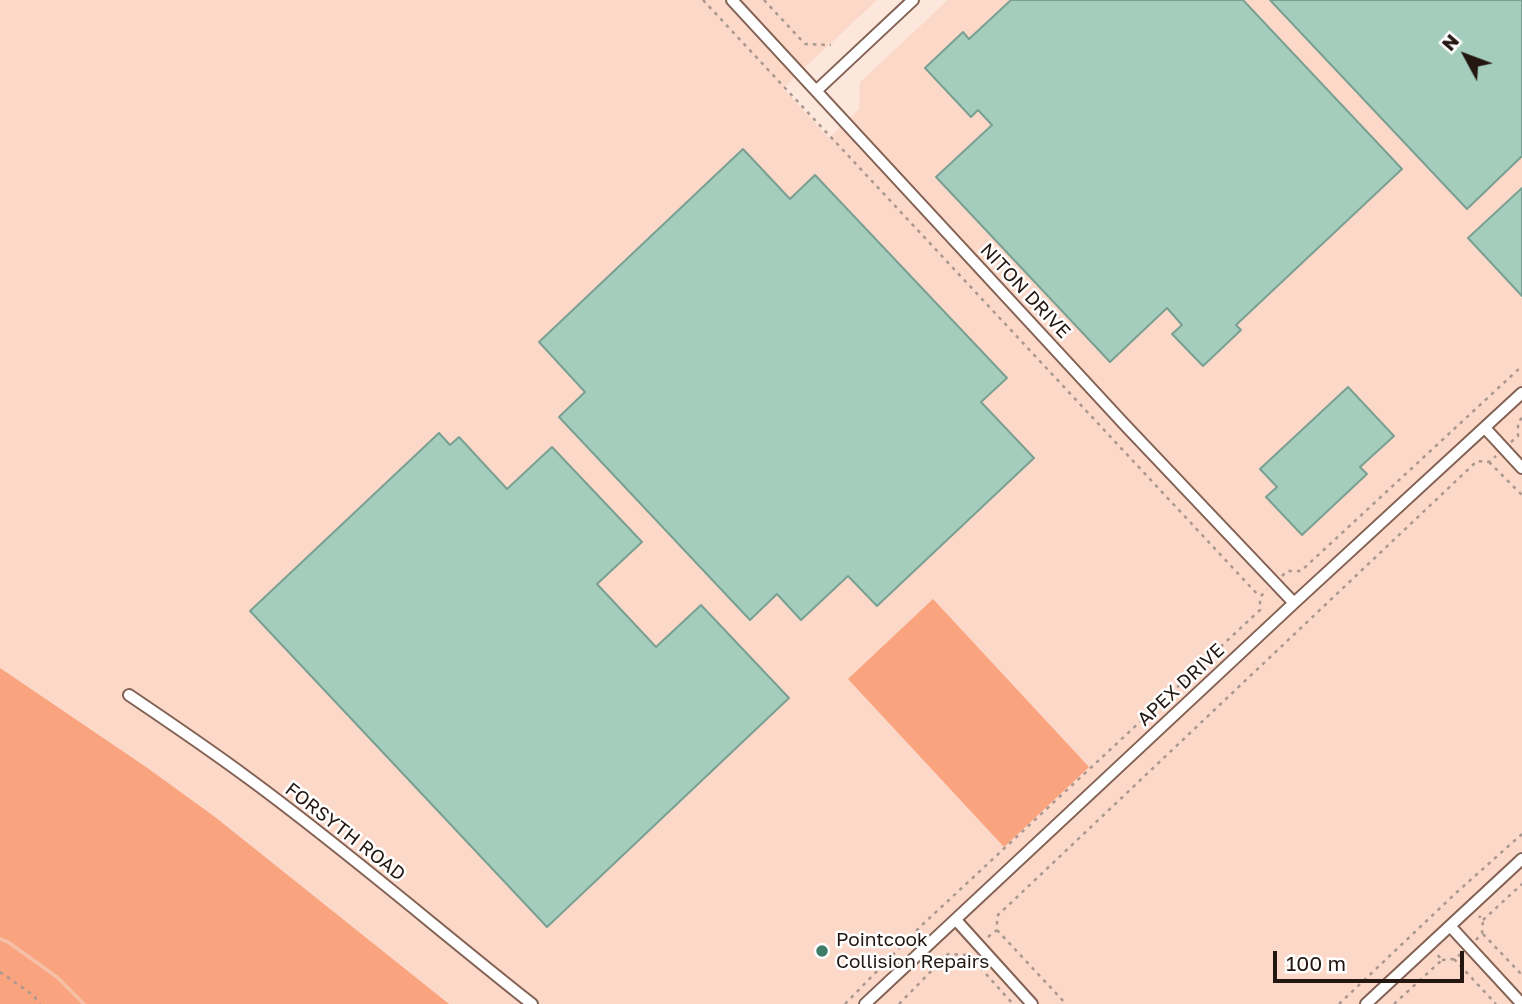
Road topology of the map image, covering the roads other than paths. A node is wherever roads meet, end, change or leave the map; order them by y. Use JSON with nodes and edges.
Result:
{"nodes":[{"id":1,"x":732,"y":0,"type":"edge"},
{"id":2,"x":913,"y":0,"type":"edge"},
{"id":3,"x":816,"y":91,"type":"junction"},
{"id":4,"x":1522,"y":393,"type":"edge"},
{"id":5,"x":1485,"y":428,"type":"junction"},
{"id":6,"x":1522,"y":468,"type":"edge"},
{"id":7,"x":1294,"y":603,"type":"junction"},
{"id":8,"x":129,"y":695,"type":"dead end"},
{"id":9,"x":1522,"y":859,"type":"edge"},
{"id":10,"x":956,"y":920,"type":"junction"},
{"id":11,"x":1450,"y":926,"type":"junction"},
{"id":12,"x":532,"y":1004,"type":"edge"},
{"id":13,"x":865,"y":1004,"type":"edge"},
{"id":14,"x":1032,"y":1004,"type":"edge"},
{"id":15,"x":1366,"y":1004,"type":"edge"},
{"id":16,"x":1522,"y":1004,"type":"edge"}],
"edges":[{"from":1,"to":3,"type":"street","name":"NITON DRIVE"},
{"from":2,"to":3,"type":"street"},
{"from":3,"to":7,"type":"street","name":"NITON DRIVE"},
{"from":4,"to":5,"type":"street","name":"APEX DRIVE"},
{"from":5,"to":6,"type":"street"},
{"from":5,"to":7,"type":"street","name":"APEX DRIVE"},
{"from":7,"to":10,"type":"street","name":"APEX DRIVE"},
{"from":8,"to":12,"type":"street","name":"FORSYTH ROAD"},
{"from":9,"to":11,"type":"street"},
{"from":10,"to":13,"type":"street","name":"APEX DRIVE"},
{"from":10,"to":14,"type":"street"},
{"from":11,"to":15,"type":"street"},
{"from":11,"to":16,"type":"street"}]}
